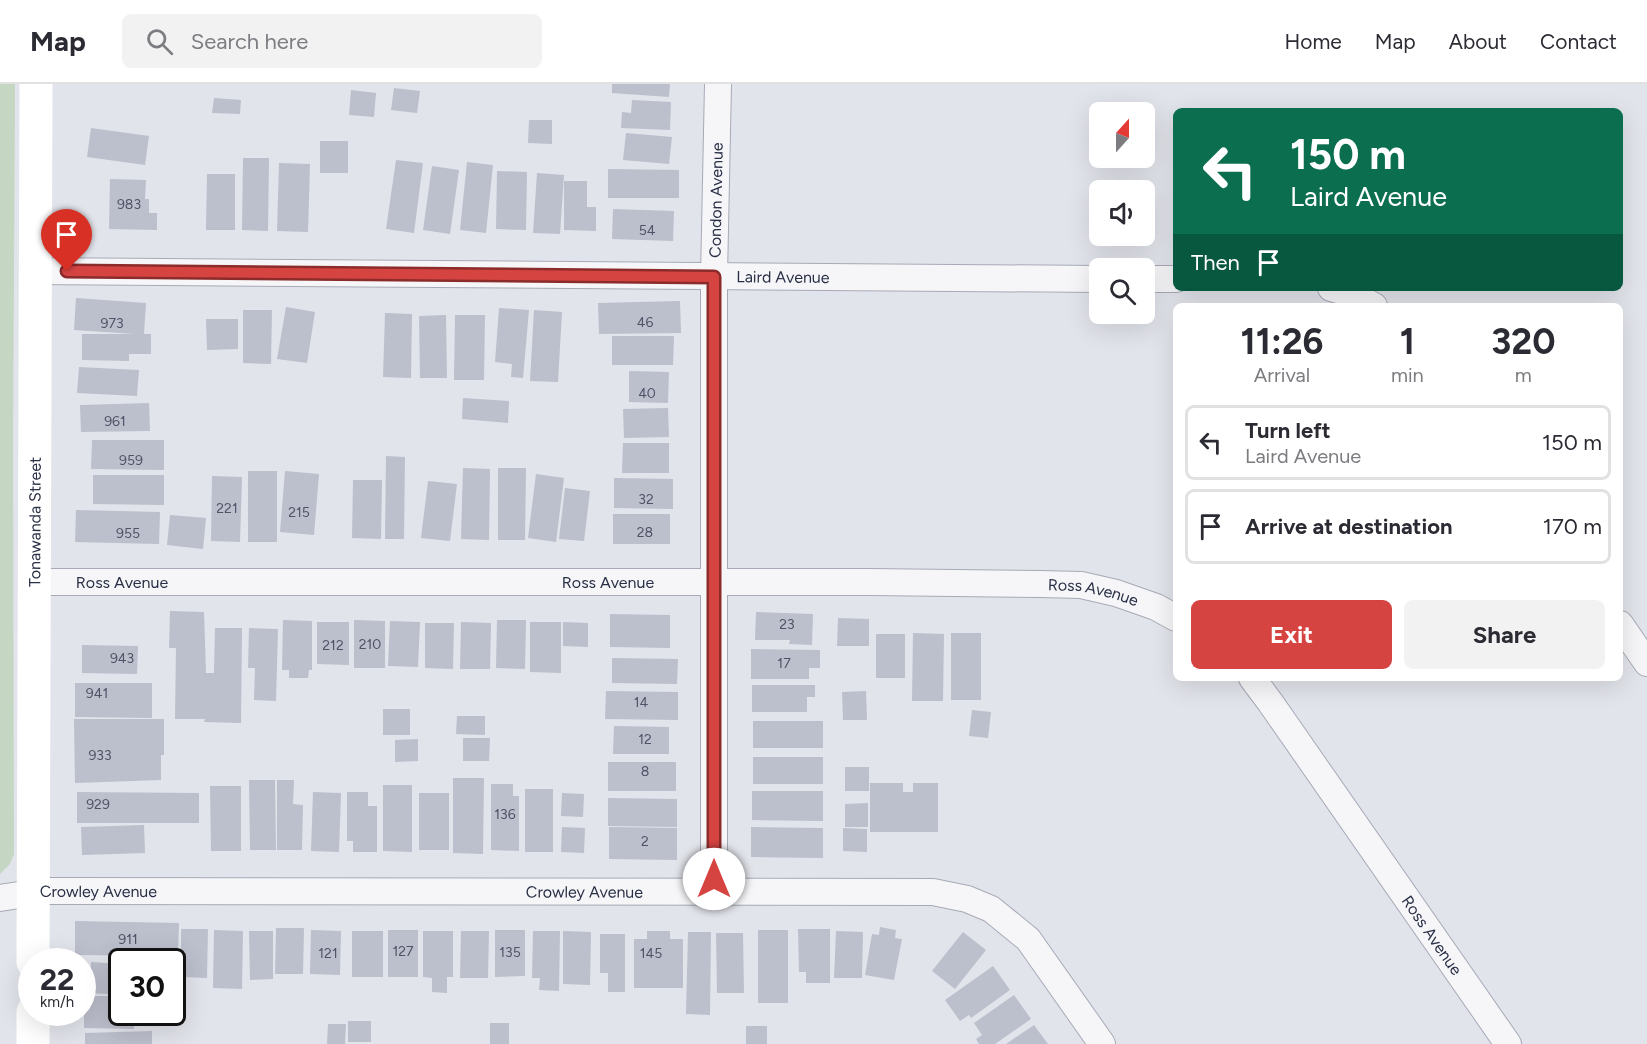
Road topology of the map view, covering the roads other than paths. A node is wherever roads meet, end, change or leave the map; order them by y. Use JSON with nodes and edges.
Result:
{"nodes":[{"id":1,"x":36,"y":84,"type":"edge"},
{"id":2,"x":718,"y":84,"type":"edge"},
{"id":3,"x":35,"y":271,"type":"junction"},
{"id":4,"x":714,"y":277,"type":"junction"},
{"id":5,"x":1089,"y":279,"type":"edge"},
{"id":6,"x":1155,"y":279,"type":"edge"},
{"id":7,"x":1173,"y":279,"type":"edge"},
{"id":8,"x":1342,"y":291,"type":"edge"},
{"id":9,"x":1368,"y":303,"type":"edge"},
{"id":10,"x":35,"y":582,"type":"junction"},
{"id":11,"x":714,"y":582,"type":"junction"},
{"id":12,"x":1173,"y":616,"type":"edge"},
{"id":13,"x":1623,"y":628,"type":"edge"},
{"id":14,"x":1647,"y":663,"type":"edge"},
{"id":15,"x":1254,"y":681,"type":"edge"},
{"id":16,"x":714,"y":892,"type":"junction"},
{"id":17,"x":33,"y":893,"type":"junction"},
{"id":18,"x":0,"y":898,"type":"edge"},
{"id":19,"x":33,"y":948,"type":"edge"},
{"id":20,"x":33,"y":1026,"type":"edge"},
{"id":21,"x":33,"y":1044,"type":"edge"},
{"id":22,"x":1102,"y":1044,"type":"edge"},
{"id":23,"x":1508,"y":1044,"type":"edge"}],
"edges":[{"from":1,"to":3,"type":"street","name":"Tonawanda Street"},
{"from":2,"to":4,"type":"street","name":"Condon Avenue"},
{"from":3,"to":4,"type":"street","name":"Laird Avenue"},
{"from":3,"to":10,"type":"street","name":"Tonawanda Street"},
{"from":4,"to":5,"type":"street","name":"Laird Avenue"},
{"from":4,"to":11,"type":"street","name":"Condon Avenue"},
{"from":6,"to":7,"type":"street"},
{"from":8,"to":9,"type":"street"},
{"from":10,"to":11,"type":"street","name":"Ross Avenue"},
{"from":10,"to":17,"type":"street","name":"Tonawanda Street"},
{"from":11,"to":12,"type":"street","name":"Ross Avenue"},
{"from":11,"to":16,"type":"street","name":"Condon Avenue"},
{"from":13,"to":14,"type":"street"},
{"from":15,"to":23,"type":"street","name":"Ross Avenue"},
{"from":16,"to":17,"type":"street","name":"Crowley Avenue"},
{"from":16,"to":22,"type":"street","name":"Crowley Avenue"},
{"from":17,"to":18,"type":"street","name":"Crowley Avenue"},
{"from":17,"to":19,"type":"street","name":"Tonawanda Street"},
{"from":20,"to":21,"type":"street"}]}
